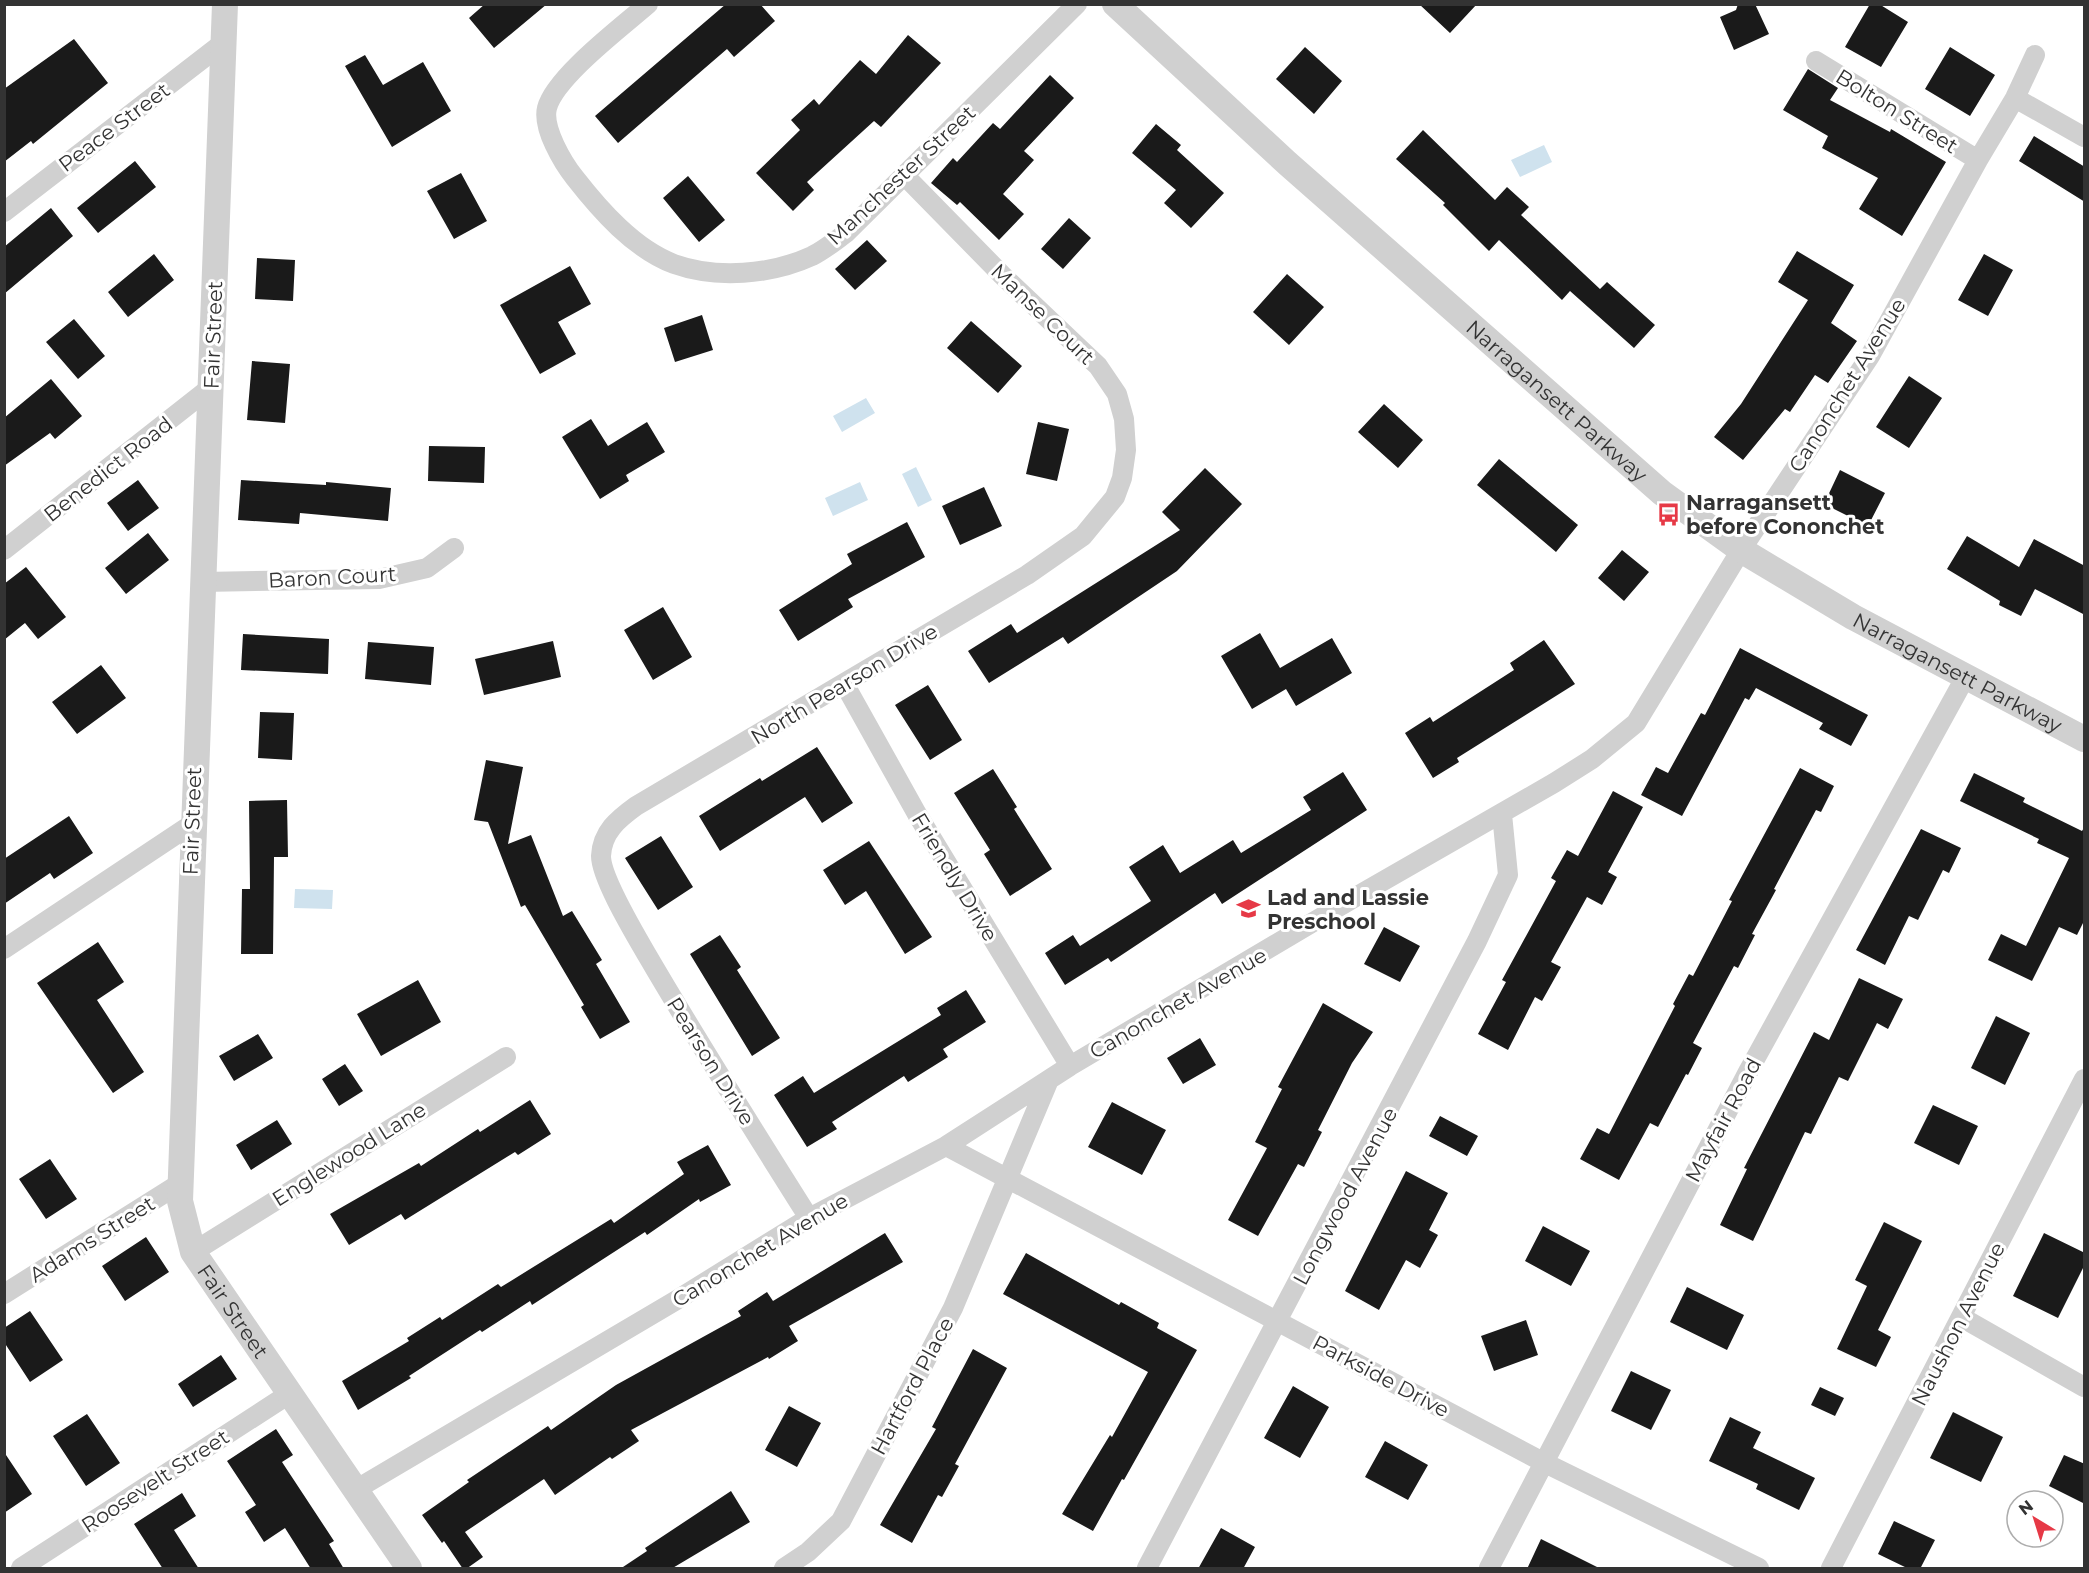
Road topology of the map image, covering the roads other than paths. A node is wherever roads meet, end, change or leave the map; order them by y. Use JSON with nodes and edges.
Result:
{"nodes":[{"id":1,"x":225,"y":4,"type":"edge"},
{"id":2,"x":648,"y":4,"type":"edge"},
{"id":3,"x":1077,"y":4,"type":"edge"},
{"id":4,"x":1115,"y":4,"type":"edge"},
{"id":5,"x":223,"y":43,"type":"junction"},
{"id":6,"x":2036,"y":55,"type":"dead end"},
{"id":7,"x":1816,"y":61,"type":"dead end"},
{"id":8,"x":2015,"y":99,"type":"junction"},
{"id":9,"x":2085,"y":137,"type":"edge"},
{"id":10,"x":1978,"y":160,"type":"junction"},
{"id":11,"x":905,"y":176,"type":"junction"},
{"id":12,"x":4,"y":212,"type":"edge"},
{"id":13,"x":211,"y":387,"type":"junction"},
{"id":14,"x":1122,"y":478,"type":"joint"},
{"id":15,"x":454,"y":548,"type":"dead end"},
{"id":16,"x":4,"y":550,"type":"edge"},
{"id":17,"x":1741,"y":550,"type":"junction"},
{"id":18,"x":202,"y":582,"type":"junction"},
{"id":19,"x":1966,"y":676,"type":"junction"},
{"id":20,"x":845,"y":685,"type":"junction"},
{"id":21,"x":2085,"y":739,"type":"edge"},
{"id":22,"x":1502,"y":814,"type":"junction"},
{"id":23,"x":192,"y":825,"type":"junction"},
{"id":24,"x":618,"y":900,"type":"joint"},
{"id":25,"x":4,"y":950,"type":"edge"},
{"id":26,"x":506,"y":1057,"type":"dead end"},
{"id":27,"x":1070,"y":1066,"type":"junction"},
{"id":28,"x":2084,"y":1080,"type":"edge"},
{"id":29,"x":1048,"y":1082,"type":"junction"},
{"id":30,"x":946,"y":1146,"type":"junction"},
{"id":31,"x":1006,"y":1178,"type":"junction"},
{"id":32,"x":179,"y":1184,"type":"junction"},
{"id":33,"x":809,"y":1218,"type":"junction"},
{"id":34,"x":193,"y":1252,"type":"junction"},
{"id":35,"x":4,"y":1294,"type":"edge"},
{"id":36,"x":1961,"y":1317,"type":"junction"},
{"id":37,"x":1279,"y":1321,"type":"junction"},
{"id":38,"x":2085,"y":1387,"type":"edge"},
{"id":39,"x":289,"y":1394,"type":"junction"},
{"id":40,"x":1543,"y":1462,"type":"junction"},
{"id":41,"x":355,"y":1490,"type":"junction"},
{"id":42,"x":21,"y":1569,"type":"edge"},
{"id":43,"x":409,"y":1569,"type":"edge"},
{"id":44,"x":784,"y":1569,"type":"edge"},
{"id":45,"x":1147,"y":1569,"type":"edge"},
{"id":46,"x":1489,"y":1569,"type":"edge"},
{"id":47,"x":1759,"y":1569,"type":"edge"},
{"id":48,"x":1832,"y":1569,"type":"edge"}],
"edges":[{"from":1,"to":5,"type":"street","name":"Fair Street"},
{"from":2,"to":11,"type":"street","name":"Manchester Street"},
{"from":3,"to":11,"type":"street","name":"Manchester Street"},
{"from":4,"to":17,"type":"street","name":"Narragansett Parkway"},
{"from":5,"to":12,"type":"street","name":"Peace Street"},
{"from":5,"to":13,"type":"street","name":"Fair Street"},
{"from":6,"to":8,"type":"street","name":"Canonchet Avenue"},
{"from":7,"to":10,"type":"street","name":"Bolton Street"},
{"from":8,"to":9,"type":"street"},
{"from":8,"to":10,"type":"street","name":"Canonchet Avenue"},
{"from":10,"to":17,"type":"street","name":"Canonchet Avenue"},
{"from":11,"to":14,"type":"street","name":"Manse Court"},
{"from":13,"to":16,"type":"street","name":"Benedict Road"},
{"from":13,"to":18,"type":"street","name":"Fair Street"},
{"from":14,"to":20,"type":"street","name":"North Pearson Drive"},
{"from":15,"to":18,"type":"street","name":"Baron Court"},
{"from":17,"to":19,"type":"street","name":"Narragansett Parkway"},
{"from":17,"to":22,"type":"street","name":"Canonchet Avenue"},
{"from":18,"to":23,"type":"street","name":"Fair Street"},
{"from":19,"to":21,"type":"street","name":"Narragansett Parkway"},
{"from":19,"to":40,"type":"street","name":"Mayfair Road"},
{"from":20,"to":24,"type":"street","name":"North Pearson Drive"},
{"from":20,"to":27,"type":"street","name":"Friendly Drive"},
{"from":22,"to":27,"type":"street","name":"Canonchet Avenue"},
{"from":22,"to":37,"type":"street","name":"Longwood Avenue"},
{"from":23,"to":25,"type":"street"},
{"from":23,"to":32,"type":"street","name":"Fair Street"},
{"from":24,"to":33,"type":"street","name":"Pearson Drive"},
{"from":26,"to":34,"type":"street","name":"Englewood Lane"},
{"from":27,"to":29,"type":"street","name":"Canonchet Avenue"},
{"from":28,"to":36,"type":"street","name":"Naushon Avenue"},
{"from":29,"to":30,"type":"street","name":"Canonchet Avenue"},
{"from":29,"to":31,"type":"street","name":"Hartford Place"},
{"from":30,"to":31,"type":"street"},
{"from":30,"to":33,"type":"street","name":"Canonchet Avenue"},
{"from":31,"to":37,"type":"street","name":"Parkside Drive"},
{"from":31,"to":44,"type":"street","name":"Hartford Place"},
{"from":32,"to":34,"type":"street","name":"Fair Street"},
{"from":32,"to":35,"type":"street","name":"Adams Street"},
{"from":33,"to":41,"type":"street","name":"Canonchet Avenue"},
{"from":34,"to":39,"type":"street","name":"Fair Street"},
{"from":36,"to":38,"type":"street"},
{"from":36,"to":48,"type":"street","name":"Naushon Avenue"},
{"from":37,"to":40,"type":"street","name":"Parkside Drive"},
{"from":37,"to":45,"type":"street","name":"Longwood Avenue"},
{"from":39,"to":41,"type":"street","name":"Fair Street"},
{"from":39,"to":42,"type":"street","name":"Roosevelt Street"},
{"from":40,"to":46,"type":"street","name":"Mayfair Road"},
{"from":40,"to":47,"type":"street","name":"Parkside Drive"},
{"from":41,"to":43,"type":"street","name":"Fair Street"}]}
